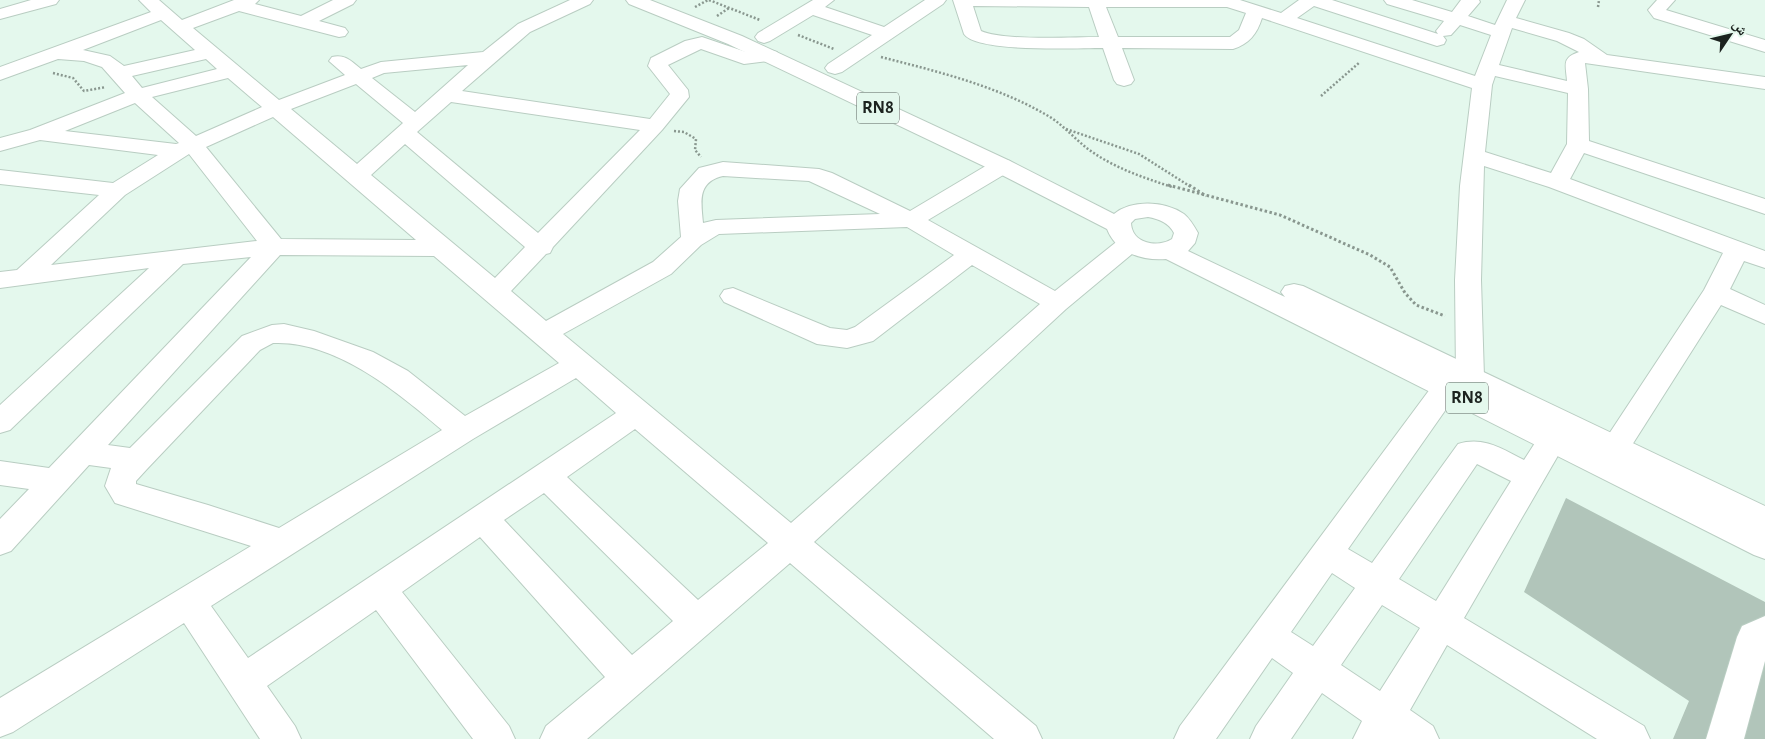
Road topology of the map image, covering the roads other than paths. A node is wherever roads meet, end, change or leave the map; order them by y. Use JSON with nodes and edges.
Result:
{"nodes":[{"id":1,"x":50,"y":0,"type":"edge"},
{"id":2,"x":347,"y":0,"type":"edge"},
{"id":3,"x":584,"y":0,"type":"edge"},
{"id":4,"x":635,"y":0,"type":"edge"},
{"id":5,"x":668,"y":0,"type":"edge"},
{"id":6,"x":937,"y":0,"type":"edge"},
{"id":7,"x":962,"y":0,"type":"edge"},
{"id":8,"x":1095,"y":0,"type":"edge"},
{"id":9,"x":1313,"y":0,"type":"edge"},
{"id":10,"x":1394,"y":0,"type":"edge"},
{"id":11,"x":1470,"y":0,"type":"edge"},
{"id":12,"x":1516,"y":0,"type":"edge"},
{"id":13,"x":1666,"y":0,"type":"edge"},
{"id":14,"x":244,"y":2,"type":"edge"},
{"id":15,"x":818,"y":4,"type":"edge"},
{"id":16,"x":1246,"y":5,"type":"edge"},
{"id":17,"x":715,"y":6,"type":"edge"},
{"id":18,"x":164,"y":13,"type":"edge"},
{"id":19,"x":0,"y":14,"type":"edge"},
{"id":20,"x":1283,"y":19,"type":"junction"},
{"id":21,"x":1457,"y":19,"type":"junction"},
{"id":22,"x":303,"y":22,"type":"junction"},
{"id":23,"x":1503,"y":27,"type":"junction"},
{"id":24,"x":339,"y":32,"type":"dead end"},
{"id":25,"x":886,"y":34,"type":"junction"},
{"id":26,"x":771,"y":40,"type":"junction"},
{"id":27,"x":1436,"y":40,"type":"junction"},
{"id":28,"x":1111,"y":43,"type":"junction"},
{"id":29,"x":1765,"y":46,"type":"edge"},
{"id":30,"x":57,"y":52,"type":"junction"},
{"id":31,"x":210,"y":52,"type":"junction"},
{"id":32,"x":488,"y":57,"type":"junction"},
{"id":33,"x":1602,"y":60,"type":"junction"},
{"id":34,"x":338,"y":61,"type":"dead end"},
{"id":35,"x":1413,"y":61,"type":"junction"},
{"id":36,"x":844,"y":62,"type":"junction"},
{"id":37,"x":232,"y":70,"type":"junction"},
{"id":38,"x":0,"y":74,"type":"edge"},
{"id":39,"x":357,"y":77,"type":"junction"},
{"id":40,"x":1486,"y":77,"type":"junction"},
{"id":41,"x":1124,"y":80,"type":"dead end"},
{"id":42,"x":1765,"y":83,"type":"edge"},
{"id":43,"x":128,"y":84,"type":"junction"},
{"id":44,"x":1578,"y":89,"type":"junction"},
{"id":45,"x":446,"y":95,"type":"junction"},
{"id":46,"x":276,"y":108,"type":"junction"},
{"id":47,"x":655,"y":126,"type":"junction"},
{"id":48,"x":411,"y":128,"type":"junction"},
{"id":49,"x":37,"y":134,"type":"junction"},
{"id":50,"x":1578,"y":144,"type":"junction"},
{"id":51,"x":0,"y":146,"type":"edge"},
{"id":52,"x":186,"y":148,"type":"junction"},
{"id":53,"x":1475,"y":156,"type":"junction"},
{"id":54,"x":1002,"y":166,"type":"junction"},
{"id":55,"x":357,"y":176,"type":"junction"},
{"id":56,"x":0,"y":177,"type":"edge"},
{"id":57,"x":1557,"y":182,"type":"junction"},
{"id":58,"x":117,"y":190,"type":"junction"},
{"id":59,"x":1765,"y":207,"type":"edge"},
{"id":60,"x":911,"y":220,"type":"junction"},
{"id":61,"x":1126,"y":227,"type":"junction"},
{"id":62,"x":693,"y":237,"type":"junction"},
{"id":63,"x":1177,"y":245,"type":"junction"},
{"id":64,"x":274,"y":247,"type":"junction"},
{"id":65,"x":442,"y":248,"type":"junction"},
{"id":66,"x":541,"y":248,"type":"junction"},
{"id":67,"x":1737,"y":250,"type":"junction"},
{"id":68,"x":971,"y":254,"type":"junction"},
{"id":69,"x":176,"y":257,"type":"junction"},
{"id":70,"x":1765,"y":260,"type":"edge"},
{"id":71,"x":9,"y":276,"type":"edge"},
{"id":72,"x":1716,"y":292,"type":"junction"},
{"id":73,"x":495,"y":293,"type":"junction"},
{"id":74,"x":733,"y":296,"type":"dead end"},
{"id":75,"x":1057,"y":303,"type":"junction"},
{"id":76,"x":1765,"y":315,"type":"edge"},
{"id":77,"x":543,"y":334,"type":"junction"},
{"id":78,"x":579,"y":364,"type":"junction"},
{"id":79,"x":1458,"y":382,"type":"junction"},
{"id":80,"x":6,"y":408,"type":"edge"},
{"id":81,"x":637,"y":414,"type":"junction"},
{"id":82,"x":463,"y":431,"type":"junction"},
{"id":83,"x":1552,"y":440,"type":"junction"},
{"id":84,"x":1615,"y":448,"type":"junction"},
{"id":85,"x":83,"y":452,"type":"junction"},
{"id":86,"x":136,"y":461,"type":"junction"},
{"id":87,"x":0,"y":473,"type":"edge"},
{"id":88,"x":546,"y":476,"type":"junction"},
{"id":89,"x":1530,"y":477,"type":"junction"},
{"id":90,"x":55,"y":481,"type":"junction"},
{"id":91,"x":483,"y":519,"type":"junction"},
{"id":92,"x":1765,"y":521,"type":"edge"},
{"id":93,"x":0,"y":541,"type":"edge"},
{"id":94,"x":282,"y":543,"type":"junction"},
{"id":95,"x":791,"y":543,"type":"junction"},
{"id":96,"x":1765,"y":545,"type":"edge"},
{"id":97,"x":1327,"y":553,"type":"junction"},
{"id":98,"x":1377,"y":584,"type":"junction"},
{"id":99,"x":380,"y":589,"type":"junction"},
{"id":100,"x":188,"y":601,"type":"junction"},
{"id":101,"x":697,"y":622,"type":"junction"},
{"id":102,"x":1442,"y":623,"type":"junction"},
{"id":103,"x":1765,"y":632,"type":"edge"},
{"id":104,"x":1268,"y":636,"type":"junction"},
{"id":105,"x":1318,"y":670,"type":"junction"},
{"id":106,"x":630,"y":679,"type":"junction"},
{"id":107,"x":243,"y":682,"type":"junction"},
{"id":108,"x":0,"y":719,"type":"edge"},
{"id":109,"x":1379,"y":727,"type":"edge"},
{"id":110,"x":282,"y":739,"type":"edge"},
{"id":111,"x":496,"y":739,"type":"edge"},
{"id":112,"x":559,"y":739,"type":"edge"},
{"id":113,"x":1023,"y":739,"type":"edge"},
{"id":114,"x":1193,"y":739,"type":"edge"},
{"id":115,"x":1269,"y":739,"type":"edge"},
{"id":116,"x":1420,"y":739,"type":"edge"},
{"id":117,"x":1631,"y":739,"type":"edge"},
{"id":118,"x":1725,"y":739,"type":"edge"}],
"edges":[{"from":1,"to":19,"type":"street"},
{"from":2,"to":22,"type":"street"},
{"from":3,"to":32,"type":"street"},
{"from":4,"to":26,"type":"street","number":"RN8"},
{"from":5,"to":17,"type":"street","number":"RN8"},
{"from":6,"to":25,"type":"street"},
{"from":7,"to":8,"type":"street"},
{"from":7,"to":28,"type":"street"},
{"from":8,"to":16,"type":"street"},
{"from":8,"to":28,"type":"street"},
{"from":9,"to":20,"type":"street"},
{"from":9,"to":27,"type":"street"},
{"from":10,"to":21,"type":"street"},
{"from":11,"to":21,"type":"street"},
{"from":12,"to":23,"type":"street"},
{"from":13,"to":29,"type":"street"},
{"from":14,"to":18,"type":"street"},
{"from":14,"to":22,"type":"street"},
{"from":15,"to":25,"type":"street"},
{"from":15,"to":26,"type":"street"},
{"from":16,"to":20,"type":"street"},
{"from":16,"to":28,"type":"street"},
{"from":17,"to":26,"type":"street","number":"RN8"},
{"from":18,"to":30,"type":"street"},
{"from":18,"to":31,"type":"street"},
{"from":20,"to":35,"type":"street"},
{"from":21,"to":23,"type":"street"},
{"from":21,"to":27,"type":"street"},
{"from":22,"to":24,"type":"street"},
{"from":23,"to":33,"type":"street"},
{"from":23,"to":40,"type":"street"},
{"from":25,"to":36,"type":"street"},
{"from":26,"to":36,"type":"street","number":"RN8"},
{"from":26,"to":47,"type":"street"},
{"from":26,"to":54,"type":"street","number":"RN8"},
{"from":27,"to":35,"type":"street"},
{"from":28,"to":41,"type":"street"},
{"from":30,"to":38,"type":"street"},
{"from":30,"to":43,"type":"street"},
{"from":31,"to":37,"type":"street"},
{"from":31,"to":43,"type":"street"},
{"from":32,"to":39,"type":"street"},
{"from":32,"to":45,"type":"street"},
{"from":33,"to":42,"type":"street"},
{"from":33,"to":44,"type":"street"},
{"from":34,"to":39,"type":"street"},
{"from":35,"to":40,"type":"street"},
{"from":36,"to":61,"type":"street","number":"RN8"},
{"from":37,"to":43,"type":"street"},
{"from":37,"to":46,"type":"street"},
{"from":39,"to":46,"type":"street"},
{"from":39,"to":48,"type":"street"},
{"from":40,"to":44,"type":"street"},
{"from":40,"to":53,"type":"street"},
{"from":43,"to":49,"type":"street"},
{"from":43,"to":52,"type":"street"},
{"from":44,"to":50,"type":"street"},
{"from":45,"to":47,"type":"street"},
{"from":45,"to":48,"type":"street"},
{"from":46,"to":52,"type":"street"},
{"from":46,"to":55,"type":"street"},
{"from":47,"to":66,"type":"street"},
{"from":48,"to":55,"type":"street"},
{"from":48,"to":66,"type":"street"},
{"from":49,"to":51,"type":"street"},
{"from":49,"to":52,"type":"street"},
{"from":50,"to":57,"type":"street"},
{"from":50,"to":59,"type":"street"},
{"from":52,"to":58,"type":"street"},
{"from":52,"to":64,"type":"street"},
{"from":53,"to":57,"type":"street"},
{"from":53,"to":79,"type":"street"},
{"from":54,"to":60,"type":"street"},
{"from":54,"to":61,"type":"street","number":"RN8"},
{"from":55,"to":65,"type":"street"},
{"from":56,"to":58,"type":"street"},
{"from":57,"to":67,"type":"street"},
{"from":58,"to":71,"type":"street"},
{"from":60,"to":62,"type":"street"},
{"from":60,"to":62,"type":"street"},
{"from":60,"to":68,"type":"street"},
{"from":61,"to":63,"type":"street","number":"RN8"},
{"from":61,"to":63,"type":"street","number":"RN8"},
{"from":61,"to":75,"type":"street"},
{"from":62,"to":77,"type":"street"},
{"from":63,"to":79,"type":"street","number":"RN8"},
{"from":64,"to":65,"type":"street"},
{"from":64,"to":69,"type":"street"},
{"from":64,"to":85,"type":"street"},
{"from":65,"to":73,"type":"street"},
{"from":66,"to":73,"type":"street"},
{"from":67,"to":70,"type":"street"},
{"from":67,"to":72,"type":"street"},
{"from":68,"to":74,"type":"street"},
{"from":68,"to":75,"type":"street"},
{"from":69,"to":71,"type":"street"},
{"from":69,"to":80,"type":"street"},
{"from":72,"to":76,"type":"street"},
{"from":72,"to":84,"type":"street"},
{"from":73,"to":77,"type":"street"},
{"from":75,"to":95,"type":"street"},
{"from":77,"to":78,"type":"street"},
{"from":78,"to":81,"type":"street"},
{"from":78,"to":82,"type":"street"},
{"from":79,"to":83,"type":"street","number":"RN8"},
{"from":79,"to":84,"type":"street","number":"RN8"},
{"from":79,"to":97,"type":"street"},
{"from":81,"to":88,"type":"street"},
{"from":81,"to":95,"type":"street"},
{"from":82,"to":86,"type":"street"},
{"from":82,"to":94,"type":"street"},
{"from":83,"to":89,"type":"street"},
{"from":83,"to":96,"type":"street","number":"RN8"},
{"from":84,"to":92,"type":"street","number":"RN8"},
{"from":85,"to":86,"type":"street"},
{"from":85,"to":90,"type":"street"},
{"from":86,"to":94,"type":"street"},
{"from":87,"to":90,"type":"street"},
{"from":88,"to":91,"type":"street"},
{"from":88,"to":101,"type":"street"},
{"from":89,"to":98,"type":"street"},
{"from":89,"to":102,"type":"street"},
{"from":90,"to":93,"type":"street"},
{"from":91,"to":99,"type":"street"},
{"from":91,"to":106,"type":"street"},
{"from":94,"to":100,"type":"street"},
{"from":95,"to":101,"type":"street"},
{"from":95,"to":113,"type":"street"},
{"from":97,"to":98,"type":"street"},
{"from":97,"to":104,"type":"street"},
{"from":98,"to":102,"type":"street"},
{"from":98,"to":105,"type":"street"},
{"from":99,"to":107,"type":"street"},
{"from":99,"to":111,"type":"street"},
{"from":100,"to":107,"type":"street"},
{"from":100,"to":108,"type":"street"},
{"from":101,"to":106,"type":"street"},
{"from":102,"to":109,"type":"street"},
{"from":102,"to":117,"type":"street"},
{"from":103,"to":118,"type":"street"},
{"from":104,"to":105,"type":"street"},
{"from":104,"to":114,"type":"street"},
{"from":105,"to":109,"type":"street"},
{"from":105,"to":115,"type":"street"},
{"from":106,"to":112,"type":"street"},
{"from":107,"to":110,"type":"street"},
{"from":109,"to":116,"type":"street"}]}
